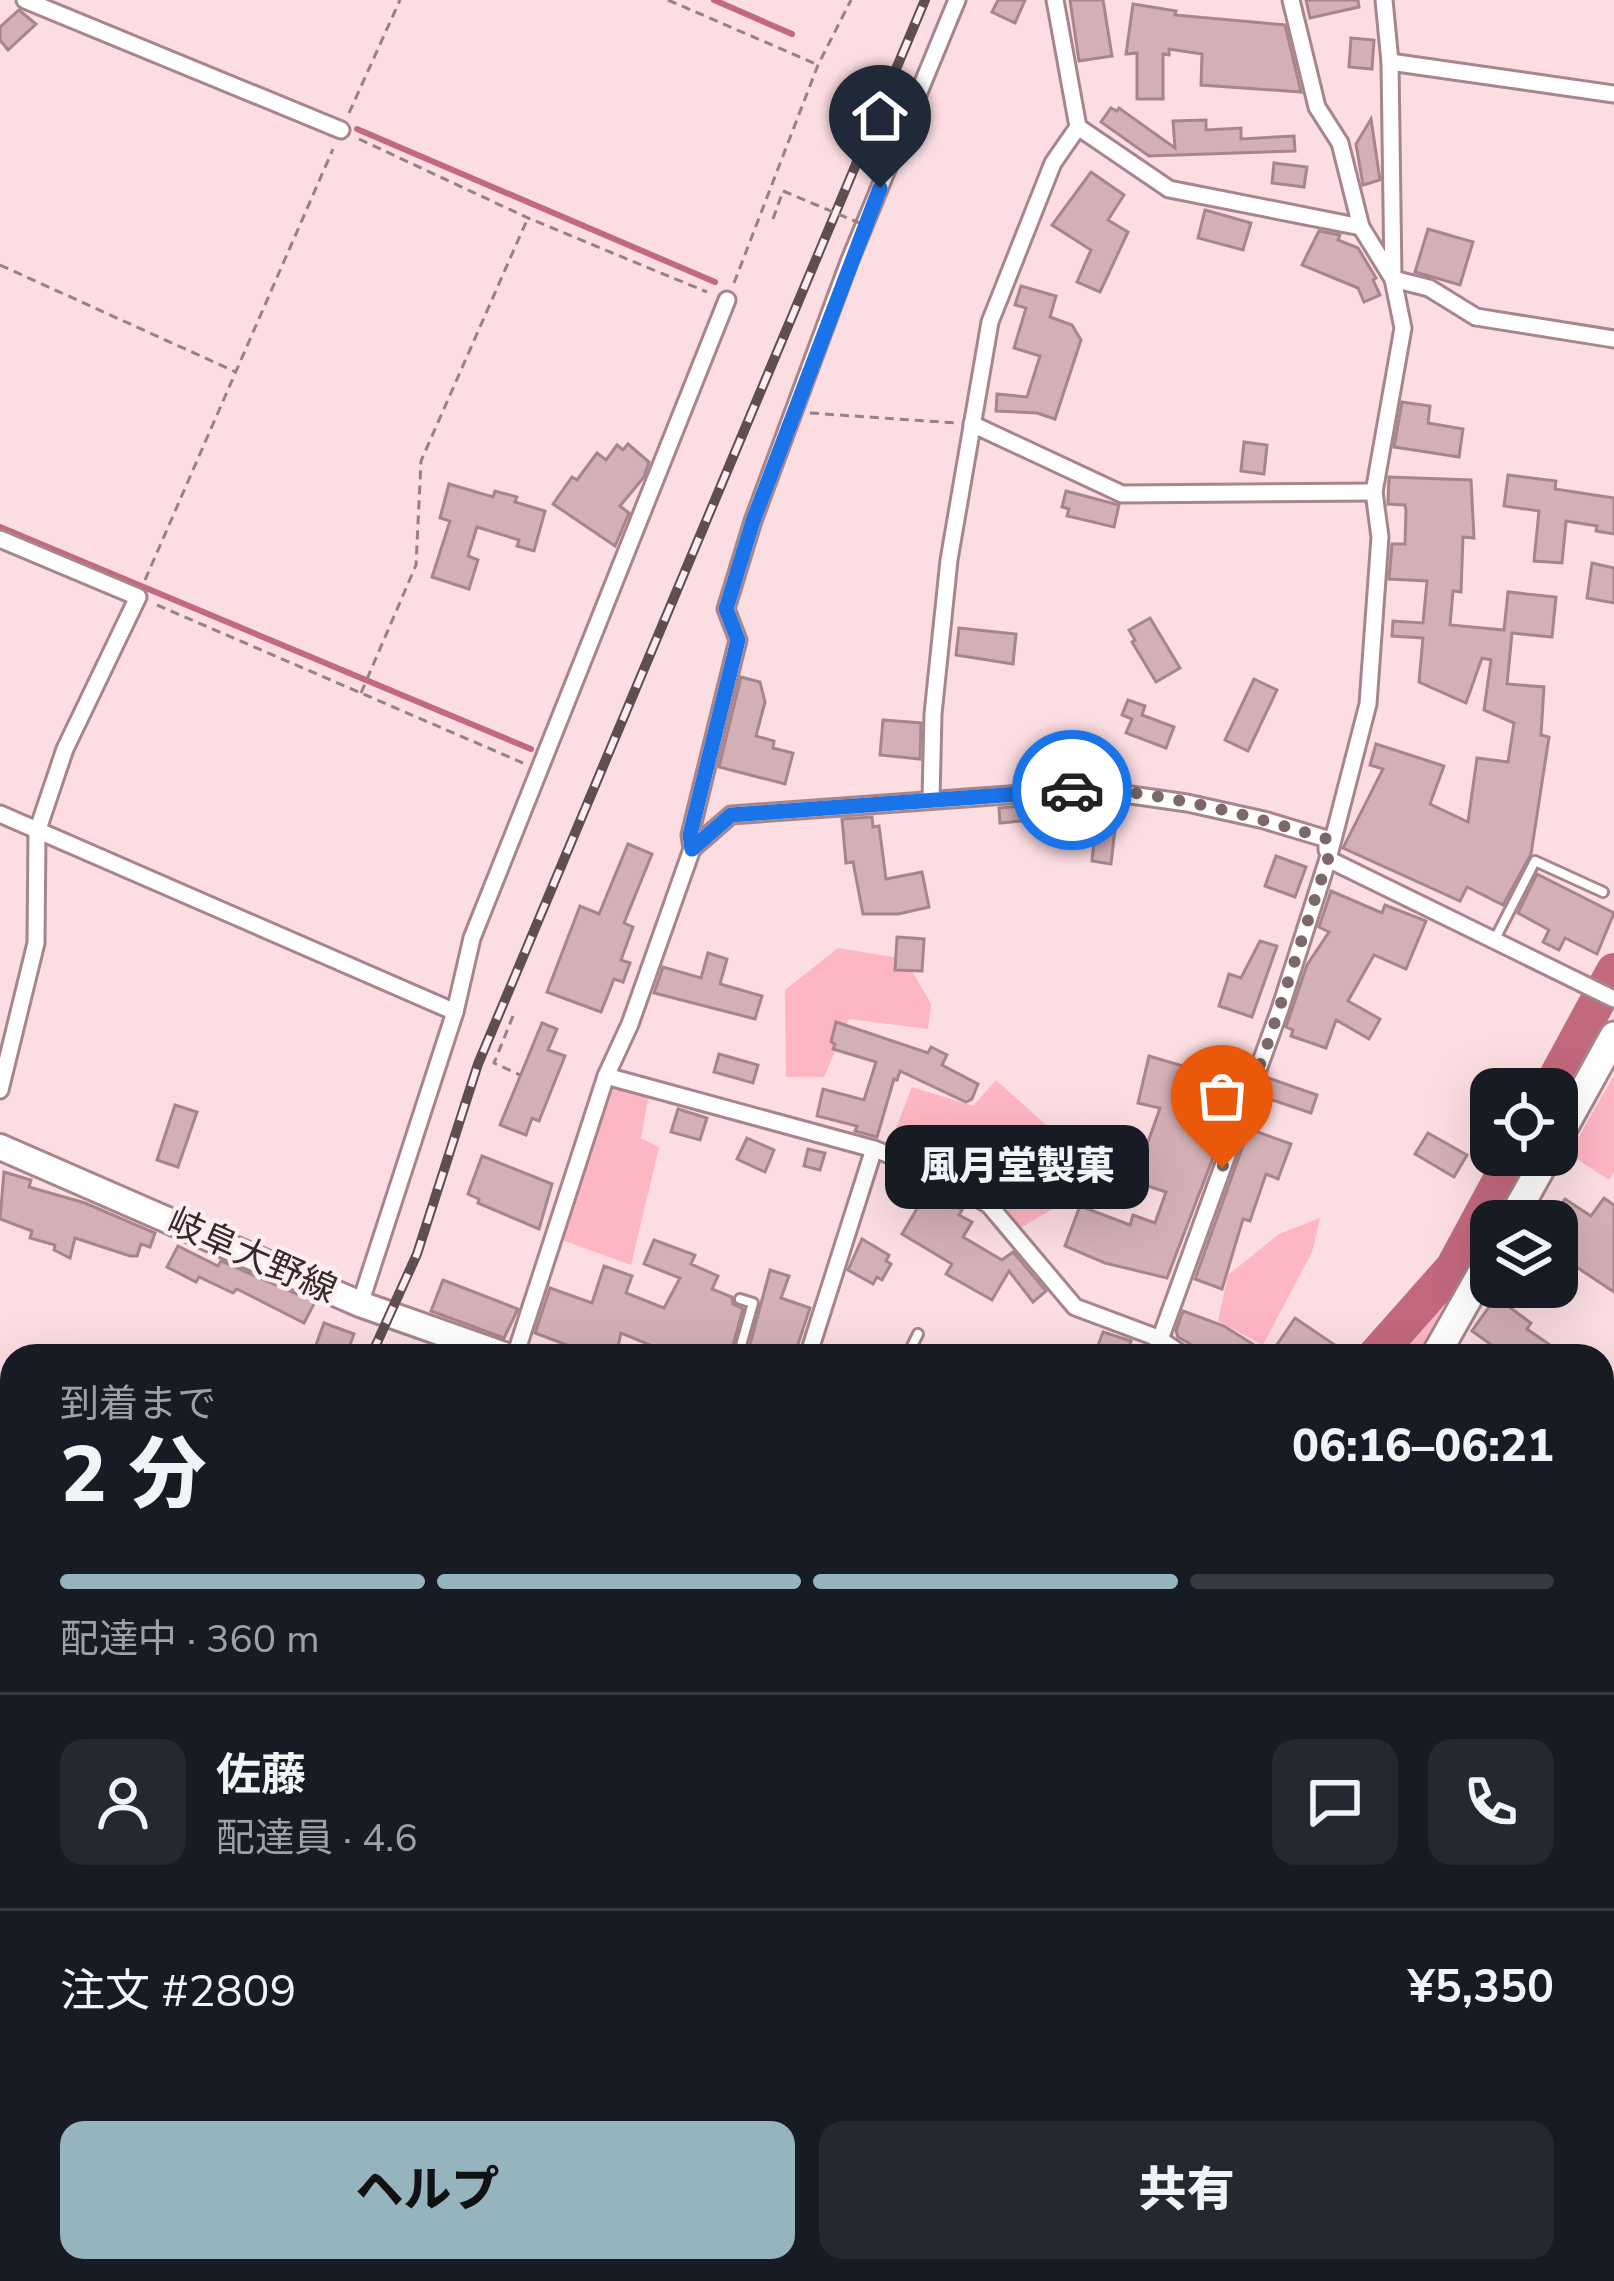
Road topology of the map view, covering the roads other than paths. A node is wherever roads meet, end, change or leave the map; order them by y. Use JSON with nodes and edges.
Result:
{"nodes":[{"id":1,"x":26,"y":0,"type":"edge"},
{"id":2,"x":957,"y":0,"type":"edge"},
{"id":3,"x":1055,"y":0,"type":"edge"},
{"id":4,"x":1292,"y":0,"type":"edge"},
{"id":5,"x":1384,"y":0,"type":"edge"},
{"id":6,"x":1390,"y":62,"type":"junction"},
{"id":7,"x":1614,"y":94,"type":"edge"},
{"id":8,"x":1078,"y":127,"type":"junction"},
{"id":9,"x":341,"y":130,"type":"road end"},
{"id":10,"x":1361,"y":227,"type":"junction"},
{"id":11,"x":1394,"y":279,"type":"junction"},
{"id":12,"x":727,"y":300,"type":"road end"},
{"id":13,"x":1614,"y":339,"type":"edge"},
{"id":14,"x":972,"y":424,"type":"junction"},
{"id":15,"x":1374,"y":491,"type":"junction"},
{"id":16,"x":0,"y":539,"type":"edge"},
{"id":17,"x":931,"y":799,"type":"junction"},
{"id":18,"x":0,"y":814,"type":"edge"},
{"id":19,"x":37,"y":832,"type":"junction"},
{"id":20,"x":692,"y":849,"type":"junction"},
{"id":21,"x":1328,"y":859,"type":"junction"},
{"id":22,"x":1603,"y":892,"type":"dead end"},
{"id":23,"x":1496,"y":939,"type":"junction"},
{"id":24,"x":1612,"y":998,"type":"edge"},
{"id":25,"x":455,"y":1012,"type":"junction"},
{"id":26,"x":1614,"y":1036,"type":"edge"},
{"id":27,"x":606,"y":1076,"type":"junction"},
{"id":28,"x":0,"y":1090,"type":"edge"},
{"id":29,"x":1578,"y":1101,"type":"edge"},
{"id":30,"x":0,"y":1147,"type":"edge"},
{"id":31,"x":874,"y":1149,"type":"junction"},
{"id":32,"x":1470,"y":1294,"type":"edge"},
{"id":33,"x":740,"y":1299,"type":"dead end"},
{"id":34,"x":360,"y":1304,"type":"junction"},
{"id":35,"x":918,"y":1334,"type":"dead end"},
{"id":36,"x":1158,"y":1338,"type":"junction"},
{"id":37,"x":476,"y":1344,"type":"edge"},
{"id":38,"x":515,"y":1344,"type":"edge"},
{"id":39,"x":741,"y":1344,"type":"edge"},
{"id":40,"x":812,"y":1344,"type":"edge"},
{"id":41,"x":913,"y":1344,"type":"edge"},
{"id":42,"x":1157,"y":1344,"type":"edge"},
{"id":43,"x":1167,"y":1344,"type":"edge"},
{"id":44,"x":1442,"y":1344,"type":"edge"}],
"edges":[{"from":1,"to":9,"type":"street"},
{"from":2,"to":20,"type":"street"},
{"from":3,"to":8,"type":"street"},
{"from":4,"to":10,"type":"street"},
{"from":5,"to":6,"type":"street"},
{"from":6,"to":7,"type":"street"},
{"from":6,"to":11,"type":"street"},
{"from":8,"to":10,"type":"street"},
{"from":8,"to":14,"type":"street"},
{"from":10,"to":11,"type":"street"},
{"from":11,"to":13,"type":"street"},
{"from":11,"to":15,"type":"street"},
{"from":12,"to":25,"type":"street"},
{"from":14,"to":15,"type":"street"},
{"from":14,"to":17,"type":"street"},
{"from":15,"to":21,"type":"street"},
{"from":16,"to":19,"type":"street"},
{"from":17,"to":20,"type":"street"},
{"from":17,"to":21,"type":"street"},
{"from":18,"to":19,"type":"street"},
{"from":19,"to":25,"type":"street"},
{"from":19,"to":28,"type":"street"},
{"from":20,"to":27,"type":"street"},
{"from":21,"to":23,"type":"street"},
{"from":21,"to":36,"type":"street"},
{"from":22,"to":23,"type":"lane"},
{"from":23,"to":24,"type":"street"},
{"from":25,"to":34,"type":"street"},
{"from":26,"to":29,"type":"highway"},
{"from":27,"to":31,"type":"street"},
{"from":27,"to":38,"type":"street"},
{"from":30,"to":34,"type":"main road","name":"岐阜大野線"},
{"from":31,"to":36,"type":"street"},
{"from":31,"to":40,"type":"street"},
{"from":32,"to":44,"type":"highway"},
{"from":33,"to":39,"type":"lane"},
{"from":34,"to":37,"type":"main road","name":"岐阜大野線"},
{"from":35,"to":41,"type":"lane"},
{"from":36,"to":42,"type":"street"},
{"from":36,"to":43,"type":"street"}]}
